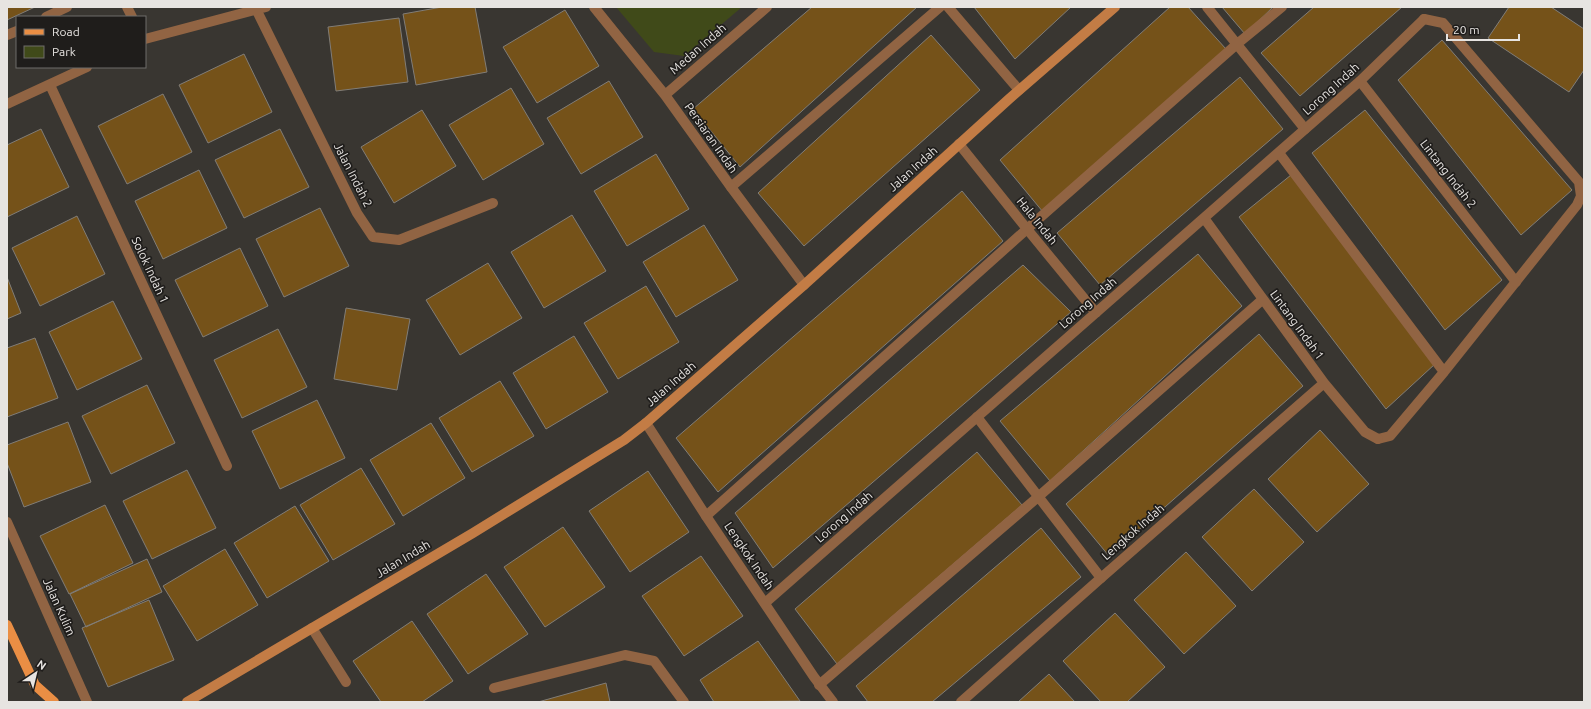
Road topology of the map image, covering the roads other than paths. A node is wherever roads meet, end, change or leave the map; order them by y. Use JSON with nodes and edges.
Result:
{"nodes":[{"id":1,"x":67,"y":7,"type":"edge"},
{"id":2,"x":127,"y":7,"type":"edge"},
{"id":3,"x":594,"y":7,"type":"edge"},
{"id":4,"x":767,"y":7,"type":"edge"},
{"id":5,"x":940,"y":7,"type":"edge"},
{"id":6,"x":948,"y":7,"type":"edge"},
{"id":7,"x":1115,"y":7,"type":"edge"},
{"id":8,"x":1207,"y":7,"type":"edge"},
{"id":9,"x":1282,"y":7,"type":"edge"},
{"id":10,"x":261,"y":8,"type":"edge"},
{"id":11,"x":48,"y":16,"type":"edge"},
{"id":12,"x":132,"y":16,"type":"edge"},
{"id":13,"x":146,"y":39,"type":"edge"},
{"id":14,"x":1237,"y":44,"type":"junction"},
{"id":15,"x":85,"y":68,"type":"edge"},
{"id":16,"x":1360,"y":81,"type":"junction"},
{"id":17,"x":50,"y":85,"type":"junction"},
{"id":18,"x":1019,"y":90,"type":"junction"},
{"id":19,"x":665,"y":95,"type":"junction"},
{"id":20,"x":7,"y":104,"type":"edge"},
{"id":21,"x":1305,"y":129,"type":"junction"},
{"id":22,"x":959,"y":144,"type":"junction"},
{"id":23,"x":1278,"y":153,"type":"junction"},
{"id":24,"x":730,"y":187,"type":"junction"},
{"id":25,"x":493,"y":202,"type":"dead end"},
{"id":26,"x":1204,"y":218,"type":"junction"},
{"id":27,"x":1027,"y":229,"type":"junction"},
{"id":28,"x":1516,"y":282,"type":"junction"},
{"id":29,"x":804,"y":285,"type":"junction"},
{"id":30,"x":1262,"y":300,"type":"junction"},
{"id":31,"x":1096,"y":313,"type":"junction"},
{"id":32,"x":1444,"y":372,"type":"junction"},
{"id":33,"x":1324,"y":383,"type":"junction"},
{"id":34,"x":977,"y":417,"type":"junction"},
{"id":35,"x":646,"y":423,"type":"junction"},
{"id":36,"x":227,"y":466,"type":"dead end"},
{"id":37,"x":1038,"y":497,"type":"junction"},
{"id":38,"x":706,"y":516,"type":"junction"},
{"id":39,"x":7,"y":522,"type":"edge"},
{"id":40,"x":1101,"y":578,"type":"junction"},
{"id":41,"x":765,"y":603,"type":"junction"},
{"id":42,"x":7,"y":625,"type":"edge"},
{"id":43,"x":312,"y":628,"type":"junction"},
{"id":44,"x":346,"y":682,"type":"dead end"},
{"id":45,"x":819,"y":684,"type":"junction"},
{"id":46,"x":494,"y":688,"type":"dead end"},
{"id":47,"x":54,"y":702,"type":"edge"},
{"id":48,"x":87,"y":702,"type":"edge"},
{"id":49,"x":187,"y":702,"type":"edge"},
{"id":50,"x":684,"y":702,"type":"edge"},
{"id":51,"x":833,"y":702,"type":"edge"},
{"id":52,"x":961,"y":702,"type":"edge"}],
"edges":[{"from":1,"to":11,"type":"street"},
{"from":2,"to":12,"type":"street"},
{"from":3,"to":19,"type":"street","name":"Persiaran Indah"},
{"from":4,"to":19,"type":"street","name":"Medan Indah"},
{"from":5,"to":24,"type":"street"},
{"from":6,"to":18,"type":"street"},
{"from":7,"to":18,"type":"street","name":"Jalan Indah"},
{"from":8,"to":14,"type":"street"},
{"from":9,"to":14,"type":"street"},
{"from":10,"to":13,"type":"street"},
{"from":10,"to":25,"type":"street","name":"Jalan Indah 2"},
{"from":14,"to":21,"type":"street"},
{"from":14,"to":27,"type":"street"},
{"from":15,"to":17,"type":"street"},
{"from":16,"to":21,"type":"street","name":"Lorong Indah"},
{"from":16,"to":28,"type":"street","name":"Lintang Indah 2"},
{"from":16,"to":28,"type":"street","name":"Lorong Indah"},
{"from":17,"to":20,"type":"street"},
{"from":17,"to":36,"type":"street","name":"Solok Indah 1"},
{"from":18,"to":22,"type":"street","name":"Jalan Indah"},
{"from":19,"to":24,"type":"street","name":"Persiaran Indah"},
{"from":21,"to":23,"type":"street","name":"Lorong Indah"},
{"from":22,"to":27,"type":"street","name":"Hala Indah"},
{"from":22,"to":29,"type":"street","name":"Jalan Indah"},
{"from":23,"to":26,"type":"street","name":"Lorong Indah"},
{"from":23,"to":32,"type":"street"},
{"from":24,"to":29,"type":"street","name":"Persiaran Indah"},
{"from":26,"to":30,"type":"street","name":"Lintang Indah 1"},
{"from":26,"to":31,"type":"street","name":"Lorong Indah"},
{"from":27,"to":31,"type":"street","name":"Hala Indah"},
{"from":27,"to":38,"type":"street"},
{"from":28,"to":32,"type":"street"},
{"from":29,"to":35,"type":"street","name":"Jalan Indah"},
{"from":30,"to":33,"type":"street","name":"Lintang Indah 1"},
{"from":30,"to":37,"type":"street"},
{"from":31,"to":34,"type":"street","name":"Lorong Indah"},
{"from":32,"to":33,"type":"street","name":"Lintang Indah 1"},
{"from":33,"to":40,"type":"street","name":"Lengkok Indah"},
{"from":34,"to":37,"type":"street"},
{"from":34,"to":41,"type":"street","name":"Lorong Indah"},
{"from":35,"to":38,"type":"street","name":"Lengkok Indah"},
{"from":35,"to":43,"type":"street","name":"Jalan Indah"},
{"from":37,"to":40,"type":"street"},
{"from":37,"to":45,"type":"street"},
{"from":38,"to":41,"type":"street","name":"Lengkok Indah"},
{"from":39,"to":48,"type":"street","name":"Jalan Kulim"},
{"from":40,"to":52,"type":"street","name":"Lengkok Indah"},
{"from":41,"to":45,"type":"street","name":"Lengkok Indah"},
{"from":42,"to":47,"type":"main road"},
{"from":43,"to":44,"type":"street"},
{"from":43,"to":49,"type":"street","name":"Jalan Indah"},
{"from":45,"to":51,"type":"street","name":"Lengkok Indah"},
{"from":46,"to":50,"type":"street"}]}
